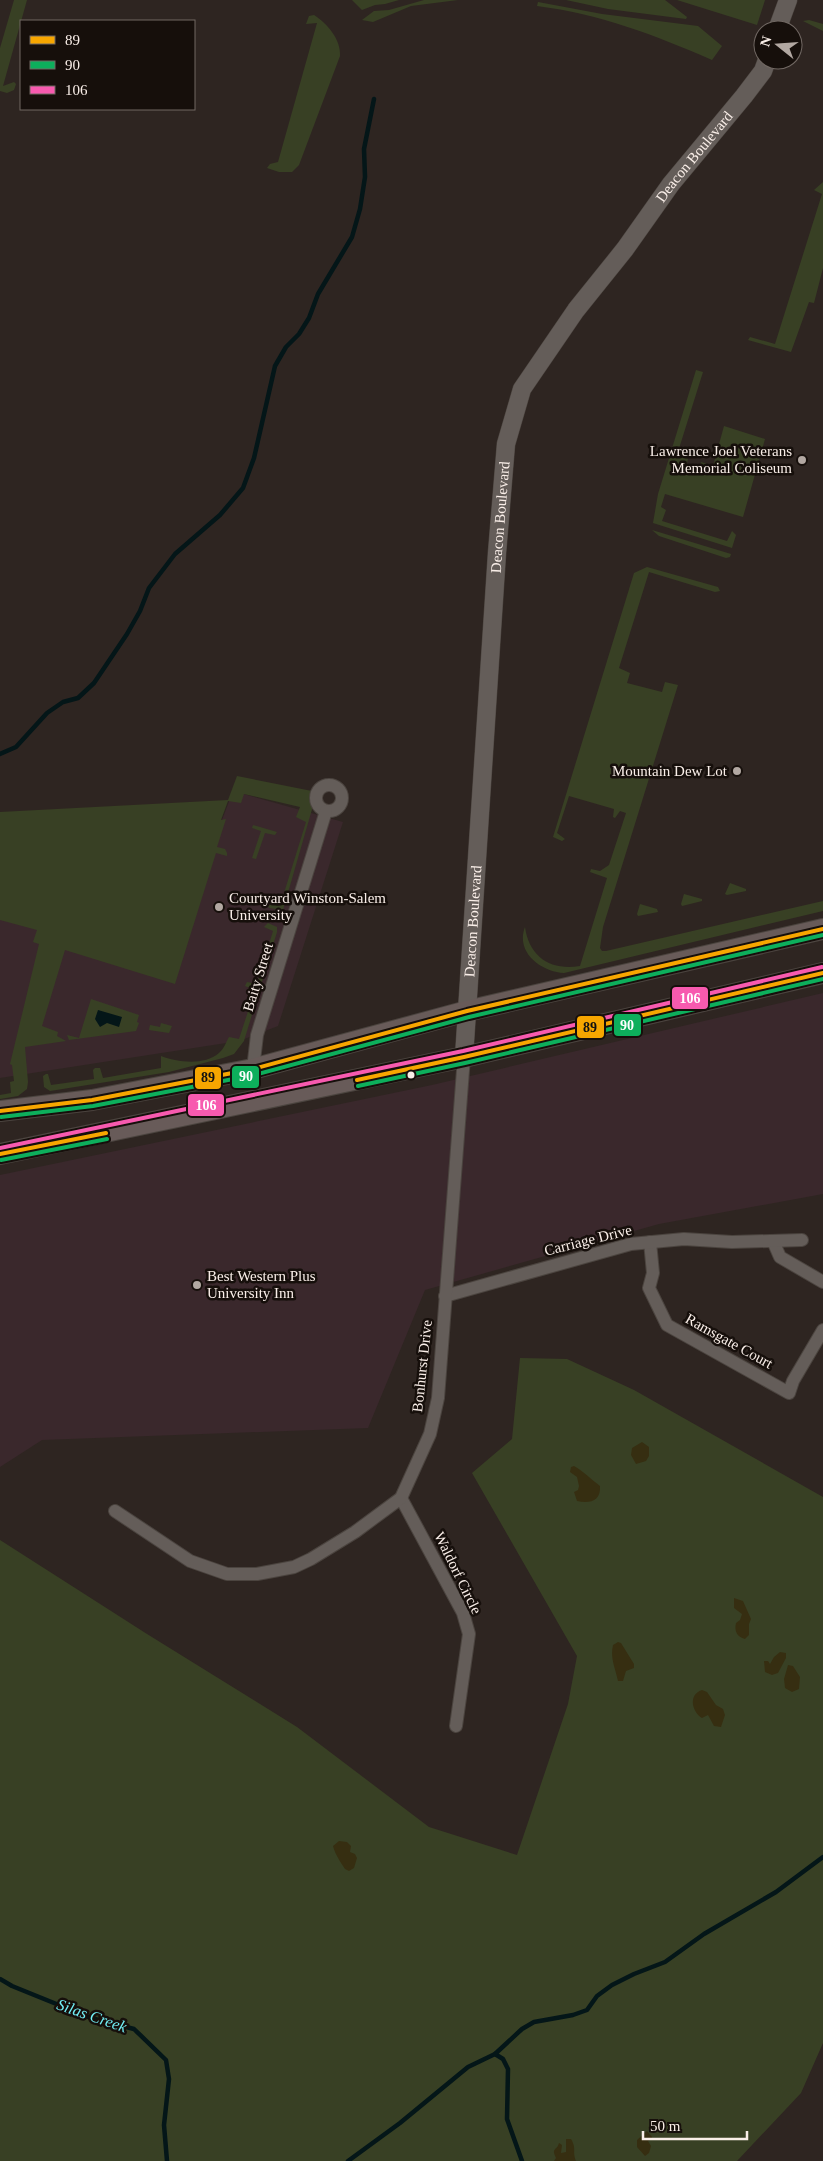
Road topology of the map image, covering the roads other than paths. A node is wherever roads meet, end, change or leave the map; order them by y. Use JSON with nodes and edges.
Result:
{"nodes":[{"id":1,"x":788,"y":0,"type":"edge"},
{"id":2,"x":781,"y":20,"type":"edge"},
{"id":3,"x":763,"y":70,"type":"edge"},
{"id":4,"x":326,"y":811,"type":"dead end"},
{"id":5,"x":823,"y":929,"type":"edge"},
{"id":6,"x":823,"y":973,"type":"edge"},
{"id":7,"x":467,"y":1012,"type":"junction"},
{"id":8,"x":464,"y":1057,"type":"junction"},
{"id":9,"x":253,"y":1069,"type":"junction"},
{"id":10,"x":0,"y":1111,"type":"edge"},
{"id":11,"x":0,"y":1154,"type":"edge"},
{"id":12,"x":802,"y":1240,"type":"dead end"},
{"id":13,"x":773,"y":1241,"type":"junction"},
{"id":14,"x":650,"y":1242,"type":"junction"},
{"id":15,"x":823,"y":1282,"type":"edge"},
{"id":16,"x":445,"y":1296,"type":"junction"},
{"id":17,"x":823,"y":1330,"type":"edge"},
{"id":18,"x":401,"y":1498,"type":"junction"},
{"id":19,"x":115,"y":1511,"type":"dead end"},
{"id":20,"x":456,"y":1726,"type":"dead end"}],
"edges":[{"from":1,"to":2,"type":"street"},
{"from":3,"to":7,"type":"street","name":"Deacon Boulevard"},
{"from":4,"to":9,"type":"street","name":"Baity Street"},
{"from":5,"to":7,"type":"main road"},
{"from":6,"to":8,"type":"main road"},
{"from":7,"to":8,"type":"street","name":"Deacon Boulevard"},
{"from":7,"to":9,"type":"main road"},
{"from":8,"to":11,"type":"main road"},
{"from":8,"to":16,"type":"street","name":"Bonhurst Drive"},
{"from":9,"to":10,"type":"main road"},
{"from":12,"to":13,"type":"street","name":"Carriage Drive"},
{"from":13,"to":14,"type":"street","name":"Carriage Drive"},
{"from":13,"to":15,"type":"street"},
{"from":14,"to":16,"type":"street","name":"Carriage Drive"},
{"from":14,"to":17,"type":"street","name":"Ramsgate Court"},
{"from":16,"to":18,"type":"street","name":"Bonhurst Drive"},
{"from":18,"to":19,"type":"street","name":"Bonhurst Drive"},
{"from":18,"to":20,"type":"street","name":"Waldorf Circle"}]}
